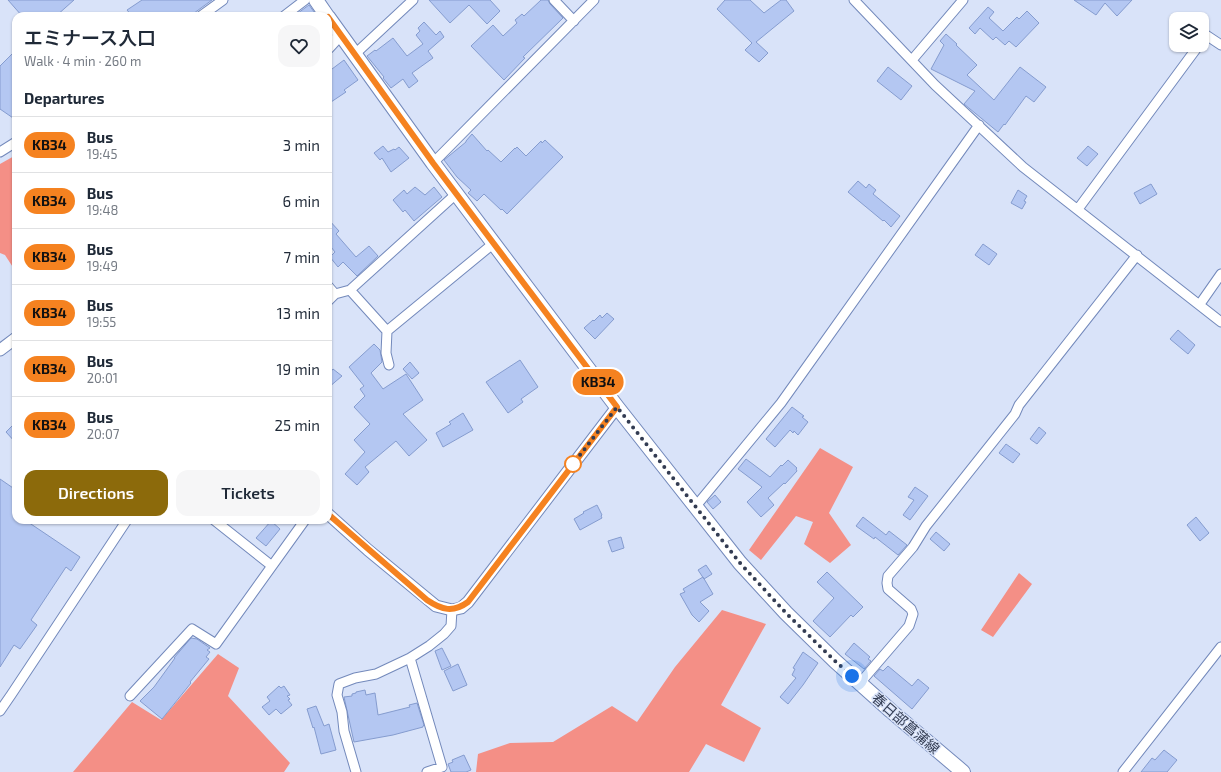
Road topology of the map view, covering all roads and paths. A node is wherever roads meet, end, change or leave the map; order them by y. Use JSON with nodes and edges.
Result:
{"nodes":[{"id":1,"x":223,"y":0,"type":"edge"},
{"id":2,"x":305,"y":0,"type":"edge"},
{"id":3,"x":316,"y":0,"type":"edge"},
{"id":4,"x":413,"y":0,"type":"edge"},
{"id":5,"x":554,"y":0,"type":"edge"},
{"id":6,"x":594,"y":0,"type":"edge"},
{"id":7,"x":854,"y":0,"type":"edge"},
{"id":8,"x":963,"y":0,"type":"edge"},
{"id":9,"x":206,"y":12,"type":"edge"},
{"id":10,"x":289,"y":12,"type":"edge"},
{"id":11,"x":324,"y":12,"type":"edge"},
{"id":12,"x":574,"y":20,"type":"junction"},
{"id":13,"x":332,"y":23,"type":"edge"},
{"id":14,"x":340,"y":35,"type":"junction"},
{"id":15,"x":1209,"y":37,"type":"edge"},
{"id":16,"x":332,"y":44,"type":"edge"},
{"id":17,"x":1221,"y":45,"type":"edge"},
{"id":18,"x":1194,"y":52,"type":"edge"},
{"id":19,"x":354,"y":54,"type":"junction"},
{"id":20,"x":912,"y":60,"type":"junction"},
{"id":21,"x":979,"y":125,"type":"junction"},
{"id":22,"x":12,"y":144,"type":"edge"},
{"id":23,"x":0,"y":152,"type":"edge"},
{"id":24,"x":433,"y":163,"type":"junction"},
{"id":25,"x":456,"y":194,"type":"junction"},
{"id":26,"x":1078,"y":209,"type":"junction"},
{"id":27,"x":494,"y":243,"type":"junction"},
{"id":28,"x":1137,"y":255,"type":"junction"},
{"id":29,"x":1221,"y":274,"type":"edge"},
{"id":30,"x":350,"y":290,"type":"junction"},
{"id":31,"x":332,"y":291,"type":"edge"},
{"id":32,"x":335,"y":294,"type":"junction"},
{"id":33,"x":332,"y":297,"type":"edge"},
{"id":34,"x":1200,"y":304,"type":"junction"},
{"id":35,"x":1221,"y":322,"type":"edge"},
{"id":36,"x":387,"y":331,"type":"junction"},
{"id":37,"x":12,"y":341,"type":"edge"},
{"id":38,"x":0,"y":350,"type":"edge"},
{"id":39,"x":389,"y":365,"type":"dead end"},
{"id":40,"x":617,"y":407,"type":"junction"},
{"id":41,"x":696,"y":506,"type":"junction"},
{"id":42,"x":332,"y":517,"type":"edge"},
{"id":43,"x":124,"y":524,"type":"edge"},
{"id":44,"x":219,"y":524,"type":"edge"},
{"id":45,"x":302,"y":524,"type":"edge"},
{"id":46,"x":272,"y":566,"type":"junction"},
{"id":47,"x":452,"y":610,"type":"junction"},
{"id":48,"x":1221,"y":647,"type":"edge"},
{"id":49,"x":410,"y":658,"type":"junction"},
{"id":50,"x":860,"y":683,"type":"junction"},
{"id":51,"x":130,"y":696,"type":"dead end"},
{"id":52,"x":0,"y":711,"type":"edge"},
{"id":53,"x":356,"y":772,"type":"edge"},
{"id":54,"x":427,"y":772,"type":"edge"},
{"id":55,"x":963,"y":772,"type":"edge"},
{"id":56,"x":1123,"y":772,"type":"edge"}],
"edges":[{"from":1,"to":9,"type":"street"},
{"from":2,"to":10,"type":"street"},
{"from":3,"to":11,"type":"main road","name":"春日部菖蒲線"},
{"from":4,"to":19,"type":"street"},
{"from":5,"to":12,"type":"street"},
{"from":6,"to":12,"type":"street"},
{"from":7,"to":20,"type":"street"},
{"from":8,"to":20,"type":"street"},
{"from":12,"to":24,"type":"street"},
{"from":13,"to":14,"type":"main road","name":"春日部菖蒲線"},
{"from":14,"to":16,"type":"street"},
{"from":14,"to":19,"type":"main road","name":"春日部菖蒲線"},
{"from":15,"to":17,"type":"street"},
{"from":18,"to":26,"type":"street"},
{"from":19,"to":24,"type":"main road","name":"春日部菖蒲線"},
{"from":20,"to":21,"type":"street"},
{"from":21,"to":26,"type":"street"},
{"from":21,"to":41,"type":"street"},
{"from":22,"to":23,"type":"street"},
{"from":24,"to":25,"type":"main road","name":"春日部菖蒲線"},
{"from":25,"to":27,"type":"main road","name":"春日部菖蒲線"},
{"from":25,"to":30,"type":"street"},
{"from":26,"to":28,"type":"street"},
{"from":27,"to":36,"type":"street"},
{"from":27,"to":40,"type":"main road","name":"春日部菖蒲線"},
{"from":28,"to":34,"type":"street"},
{"from":28,"to":50,"type":"street"},
{"from":29,"to":34,"type":"street"},
{"from":30,"to":32,"type":"street"},
{"from":30,"to":36,"type":"street"},
{"from":31,"to":32,"type":"street"},
{"from":32,"to":33,"type":"street"},
{"from":34,"to":35,"type":"street"},
{"from":36,"to":39,"type":"street"},
{"from":37,"to":38,"type":"street"},
{"from":40,"to":41,"type":"main road","name":"春日部菖蒲線"},
{"from":40,"to":47,"type":"street"},
{"from":41,"to":50,"type":"main road","name":"春日部菖蒲線"},
{"from":42,"to":47,"type":"street"},
{"from":43,"to":52,"type":"street"},
{"from":44,"to":46,"type":"street"},
{"from":45,"to":46,"type":"street"},
{"from":46,"to":51,"type":"street"},
{"from":47,"to":49,"type":"street"},
{"from":48,"to":56,"type":"street"},
{"from":49,"to":53,"type":"street"},
{"from":49,"to":54,"type":"street"},
{"from":50,"to":55,"type":"main road","name":"春日部菖蒲線"}]}
